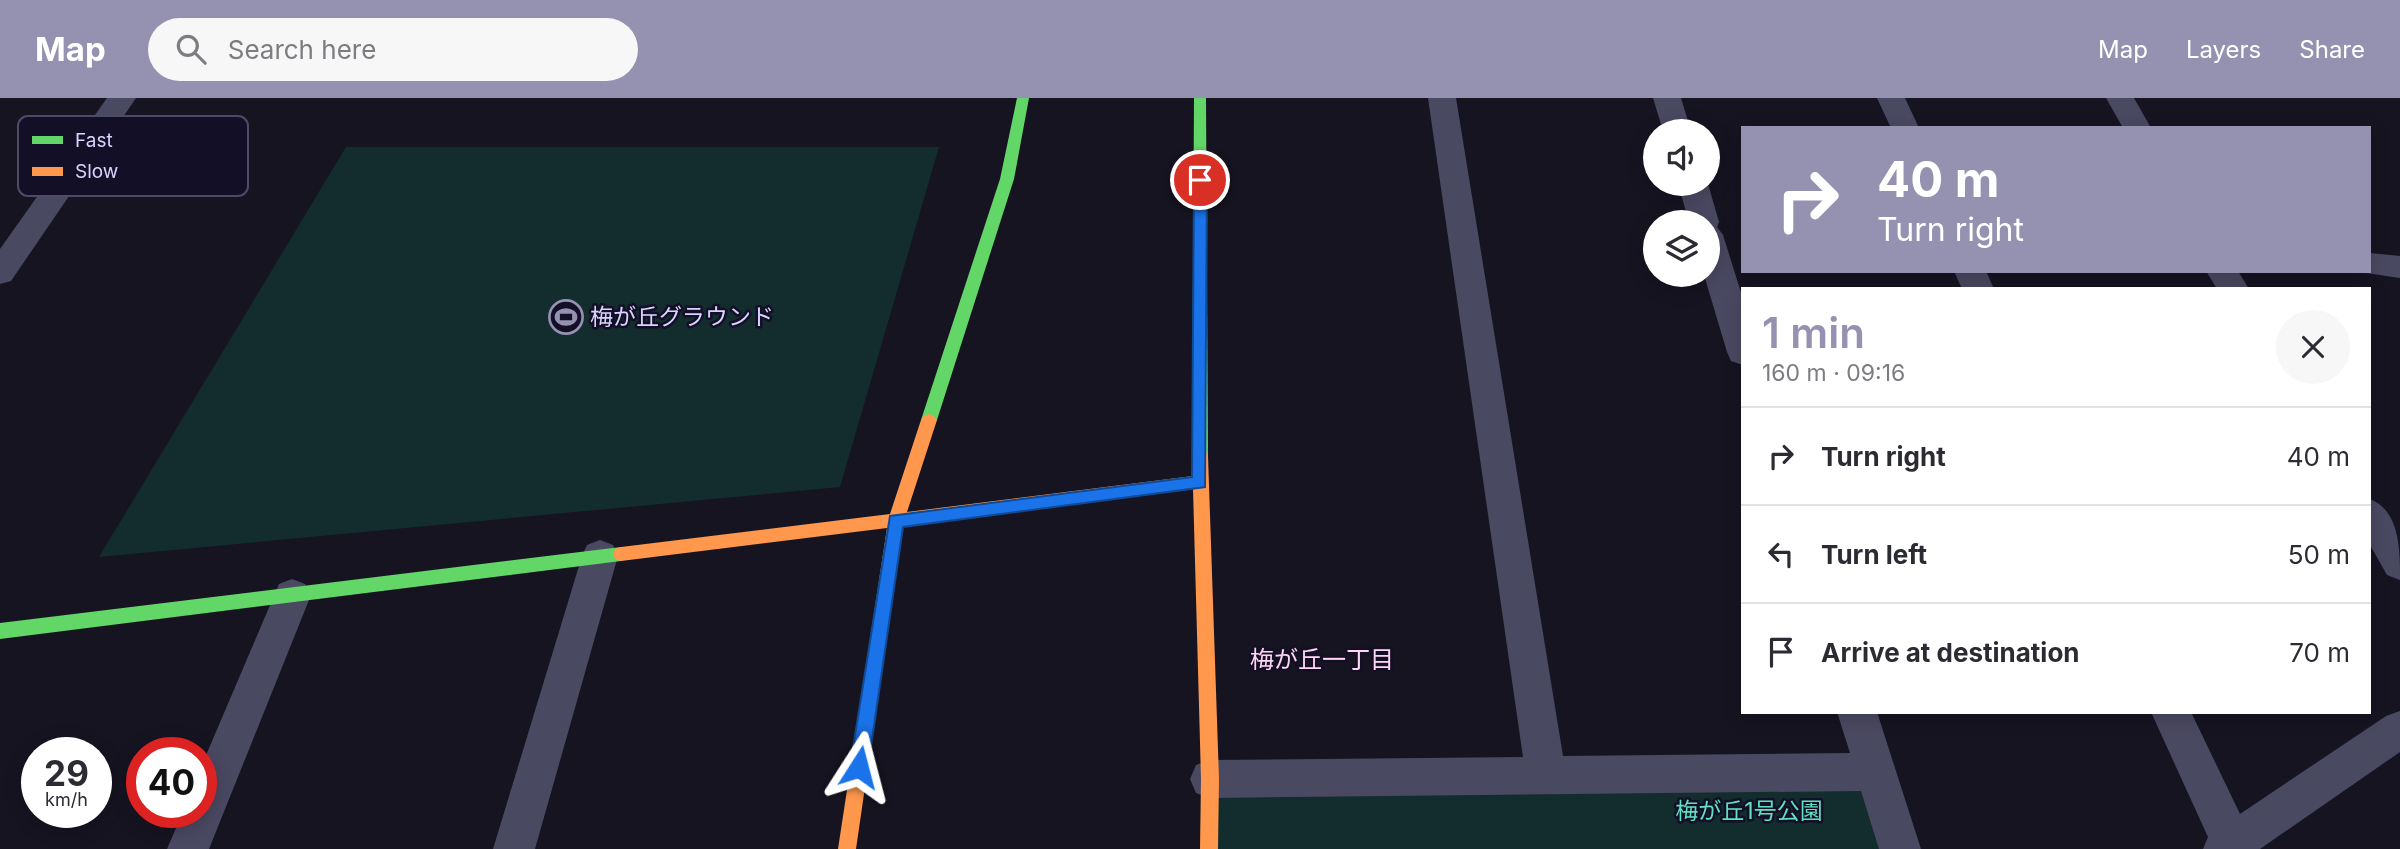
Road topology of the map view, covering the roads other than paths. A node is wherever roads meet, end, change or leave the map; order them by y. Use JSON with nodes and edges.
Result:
{"nodes":[{"id":1,"x":122,"y":98,"type":"edge"},
{"id":2,"x":1023,"y":98,"type":"edge"},
{"id":3,"x":1200,"y":98,"type":"edge"},
{"id":4,"x":1442,"y":98,"type":"edge"},
{"id":5,"x":1667,"y":98,"type":"edge"},
{"id":6,"x":1891,"y":98,"type":"edge"},
{"id":7,"x":2120,"y":98,"type":"edge"},
{"id":8,"x":109,"y":116,"type":"edge"},
{"id":9,"x":1673,"y":119,"type":"edge"},
{"id":10,"x":1904,"y":126,"type":"edge"},
{"id":11,"x":2136,"y":126,"type":"edge"},
{"id":12,"x":53,"y":196,"type":"edge"},
{"id":13,"x":2371,"y":264,"type":"edge"},
{"id":14,"x":2400,"y":267,"type":"edge"},
{"id":15,"x":0,"y":272,"type":"edge"},
{"id":16,"x":1720,"y":275,"type":"edge"},
{"id":17,"x":1741,"y":345,"type":"edge"},
{"id":18,"x":1200,"y":482,"type":"junction"},
{"id":19,"x":2371,"y":516,"type":"edge"},
{"id":20,"x":896,"y":521,"type":"junction"},
{"id":21,"x":600,"y":556,"type":"junction"},
{"id":22,"x":2400,"y":564,"type":"edge"},
{"id":23,"x":292,"y":595,"type":"junction"},
{"id":24,"x":0,"y":631,"type":"edge"},
{"id":25,"x":1858,"y":714,"type":"edge"},
{"id":26,"x":2172,"y":714,"type":"edge"},
{"id":27,"x":2400,"y":729,"type":"edge"},
{"id":28,"x":1876,"y":772,"type":"junction"},
{"id":29,"x":1546,"y":776,"type":"junction"},
{"id":30,"x":1210,"y":779,"type":"junction"},
{"id":31,"x":2230,"y":847,"type":"edge"},
{"id":32,"x":188,"y":849,"type":"edge"},
{"id":33,"x":514,"y":849,"type":"edge"},
{"id":34,"x":847,"y":849,"type":"edge"},
{"id":35,"x":1209,"y":849,"type":"edge"},
{"id":36,"x":1900,"y":849,"type":"edge"}],
"edges":[{"from":1,"to":8,"type":"street"},
{"from":2,"to":20,"type":"street"},
{"from":3,"to":18,"type":"street"},
{"from":4,"to":29,"type":"street"},
{"from":5,"to":9,"type":"street"},
{"from":6,"to":10,"type":"street"},
{"from":7,"to":11,"type":"street"},
{"from":12,"to":15,"type":"street"},
{"from":13,"to":14,"type":"street"},
{"from":16,"to":17,"type":"street"},
{"from":18,"to":20,"type":"street"},
{"from":18,"to":30,"type":"street"},
{"from":19,"to":22,"type":"street"},
{"from":20,"to":21,"type":"street"},
{"from":20,"to":34,"type":"street"},
{"from":21,"to":23,"type":"street"},
{"from":21,"to":33,"type":"street"},
{"from":23,"to":24,"type":"street"},
{"from":23,"to":32,"type":"street"},
{"from":25,"to":28,"type":"street"},
{"from":26,"to":31,"type":"street"},
{"from":27,"to":31,"type":"street"},
{"from":28,"to":29,"type":"street"},
{"from":28,"to":36,"type":"street"},
{"from":29,"to":30,"type":"street"},
{"from":30,"to":35,"type":"street"}]}
